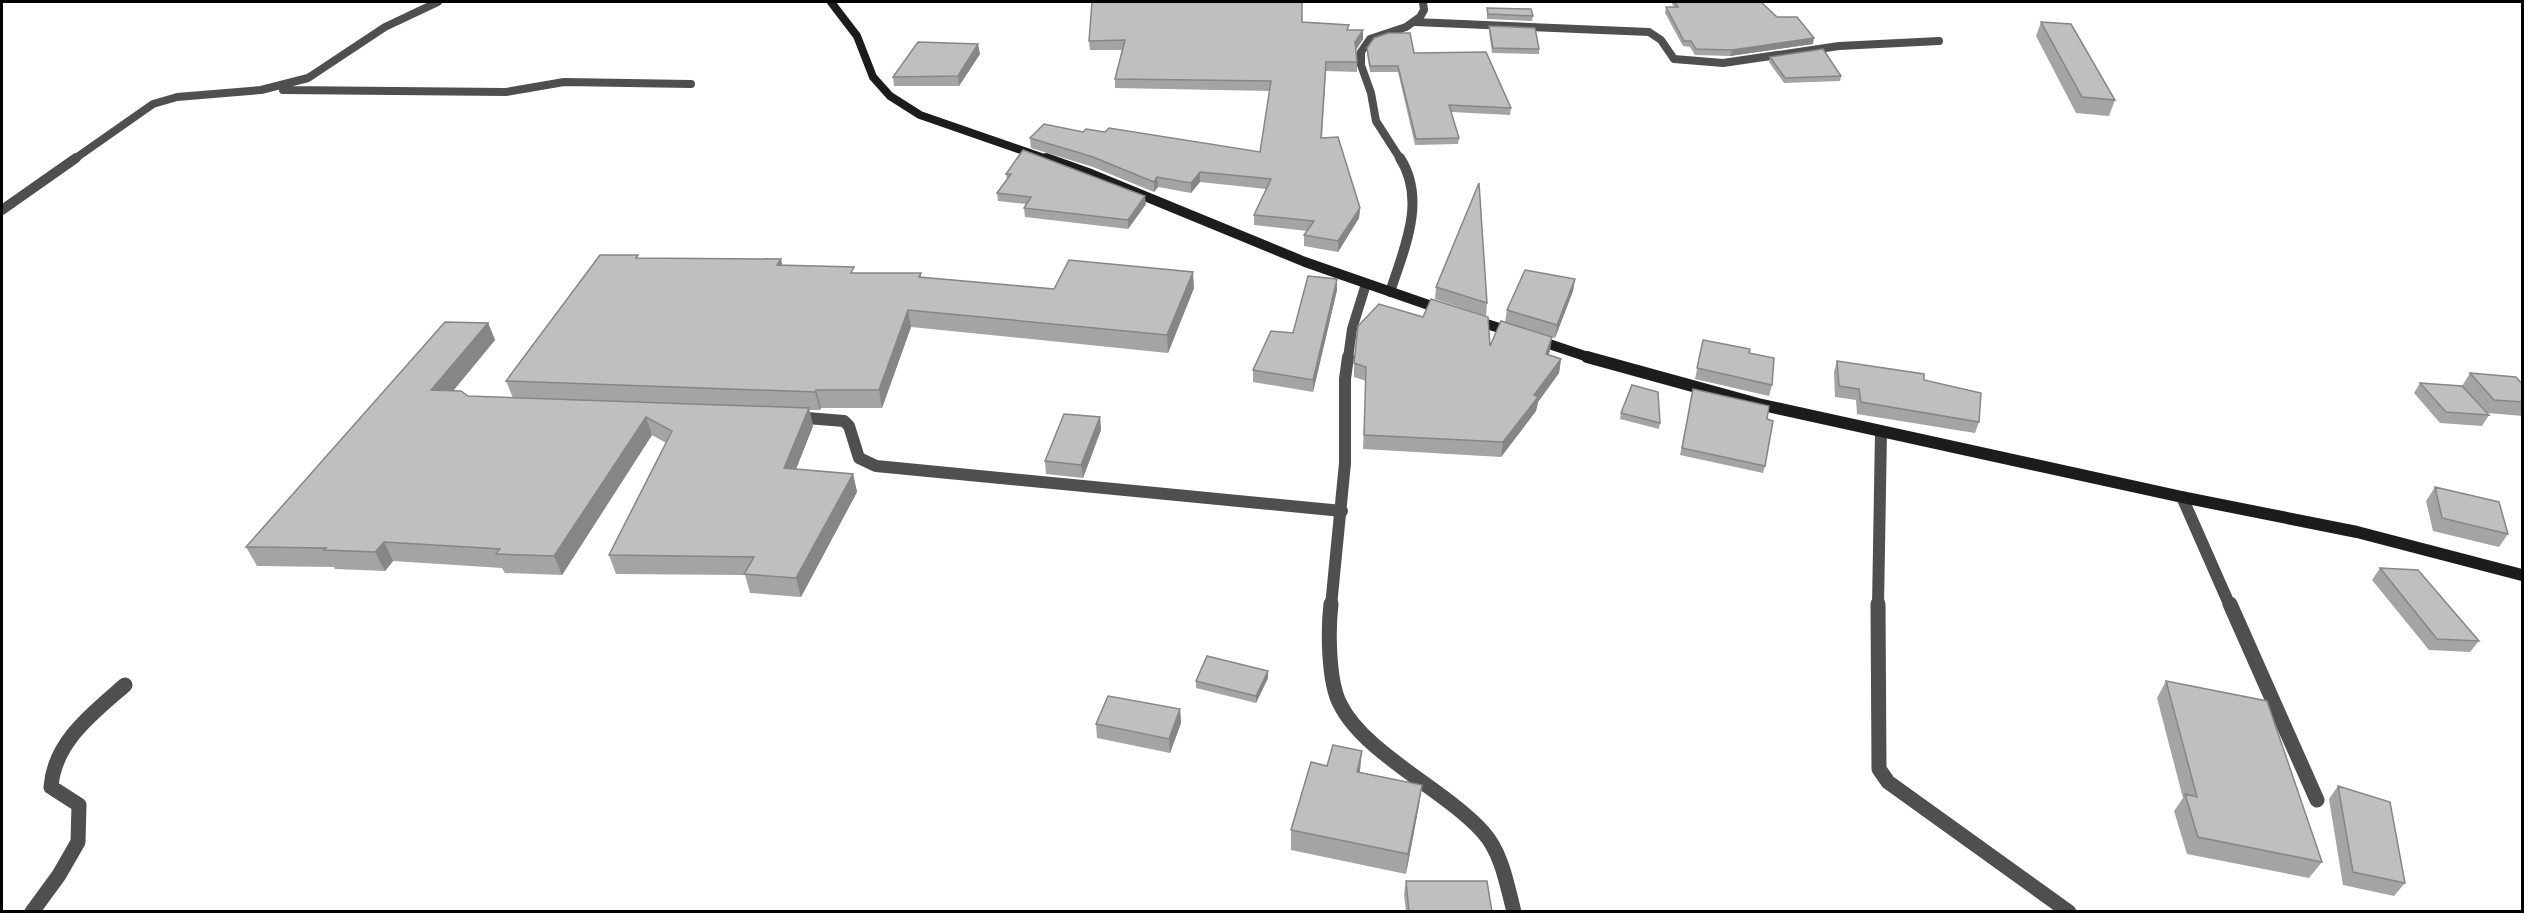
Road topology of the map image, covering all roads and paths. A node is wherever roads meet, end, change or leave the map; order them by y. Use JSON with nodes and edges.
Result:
{"nodes":[{"id":1,"x":438,"y":2,"type":"edge"},
{"id":2,"x":831,"y":2,"type":"edge"},
{"id":3,"x":1424,"y":2,"type":"edge"},
{"id":4,"x":1415,"y":22,"type":"junction"},
{"id":5,"x":1939,"y":41,"type":"dead end"},
{"id":6,"x":691,"y":84,"type":"dead end"},
{"id":7,"x":261,"y":90,"type":"junction"},
{"id":8,"x":2,"y":210,"type":"edge"},
{"id":9,"x":1366,"y":284,"type":"junction"},
{"id":10,"x":1390,"y":292,"type":"junction"},
{"id":11,"x":776,"y":416,"type":"edge"},
{"id":12,"x":1881,"y":432,"type":"junction"},
{"id":13,"x":2182,"y":497,"type":"junction"},
{"id":14,"x":1342,"y":511,"type":"junction"},
{"id":15,"x":2523,"y":575,"type":"edge"},
{"id":16,"x":126,"y":685,"type":"dead end"},
{"id":17,"x":2317,"y":800,"type":"dead end"},
{"id":18,"x":32,"y":912,"type":"edge"},
{"id":19,"x":1514,"y":912,"type":"edge"},
{"id":20,"x":2069,"y":912,"type":"edge"}],
"edges":[{"from":1,"to":7,"type":"street"},
{"from":2,"to":9,"type":"street"},
{"from":3,"to":4,"type":"street"},
{"from":4,"to":5,"type":"street"},
{"from":4,"to":10,"type":"street"},
{"from":6,"to":7,"type":"street"},
{"from":7,"to":8,"type":"street"},
{"from":9,"to":10,"type":"street"},
{"from":9,"to":14,"type":"street"},
{"from":10,"to":12,"type":"street"},
{"from":11,"to":14,"type":"street"},
{"from":12,"to":13,"type":"street"},
{"from":12,"to":20,"type":"street"},
{"from":13,"to":15,"type":"street"},
{"from":13,"to":17,"type":"street"},
{"from":14,"to":19,"type":"street"},
{"from":16,"to":18,"type":"street"}]}
